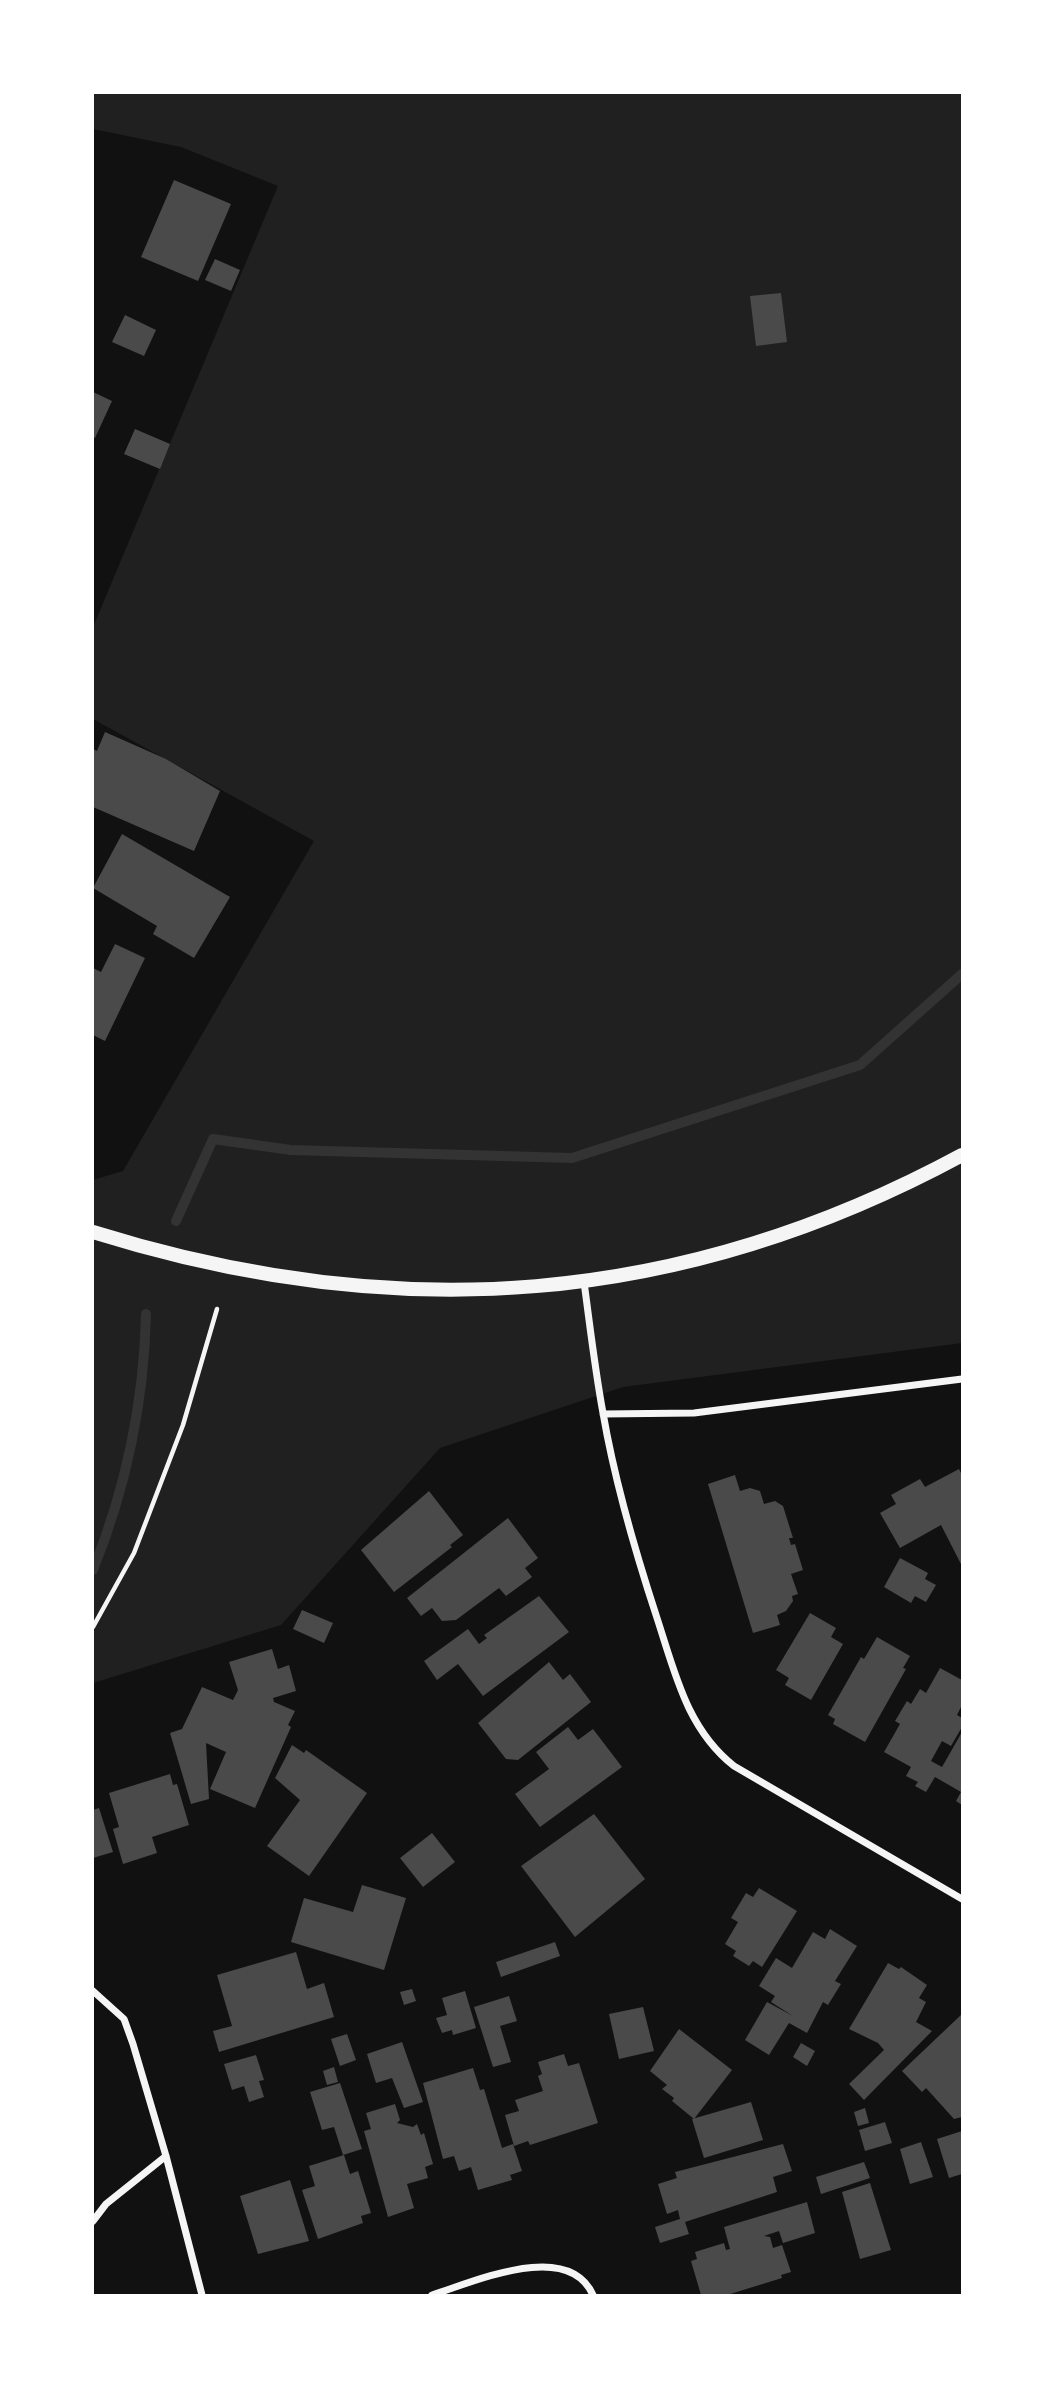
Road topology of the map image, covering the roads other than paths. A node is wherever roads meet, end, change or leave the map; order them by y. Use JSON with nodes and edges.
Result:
{"nodes":[{"id":1,"x":962,"y":1155,"type":"edge"},
{"id":2,"x":93,"y":1232,"type":"edge"},
{"id":3,"x":584,"y":1282,"type":"junction"},
{"id":4,"x":962,"y":1379,"type":"edge"},
{"id":5,"x":603,"y":1414,"type":"junction"},
{"id":6,"x":962,"y":1899,"type":"edge"},
{"id":7,"x":93,"y":1992,"type":"edge"},
{"id":8,"x":166,"y":2156,"type":"junction"},
{"id":9,"x":93,"y":2221,"type":"edge"},
{"id":10,"x":202,"y":2295,"type":"edge"},
{"id":11,"x":432,"y":2295,"type":"edge"},
{"id":12,"x":593,"y":2295,"type":"edge"}],
"edges":[{"from":1,"to":3,"type":"main road"},
{"from":2,"to":3,"type":"main road"},
{"from":3,"to":5,"type":"street"},
{"from":4,"to":5,"type":"street"},
{"from":5,"to":6,"type":"street"},
{"from":7,"to":8,"type":"street"},
{"from":8,"to":9,"type":"street"},
{"from":8,"to":10,"type":"street"},
{"from":11,"to":12,"type":"street"}]}
